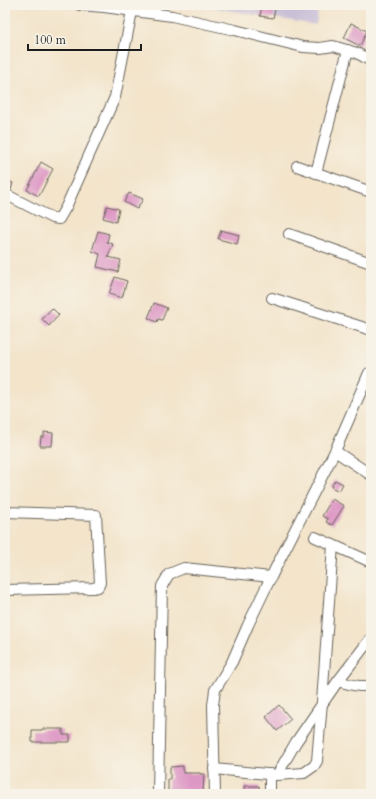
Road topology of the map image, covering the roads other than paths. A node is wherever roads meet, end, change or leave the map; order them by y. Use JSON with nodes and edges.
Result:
{"nodes":[{"id":1,"x":80,"y":5,"type":"edge"},
{"id":2,"x":132,"y":10,"type":"junction"},
{"id":3,"x":348,"y":50,"type":"junction"},
{"id":4,"x":371,"y":60,"type":"edge"},
{"id":5,"x":297,"y":166,"type":"dead end"},
{"id":6,"x":316,"y":173,"type":"junction"},
{"id":7,"x":371,"y":192,"type":"edge"},
{"id":8,"x":5,"y":194,"type":"edge"},
{"id":9,"x":288,"y":234,"type":"dead end"},
{"id":10,"x":371,"y":263,"type":"edge"},
{"id":11,"x":272,"y":298,"type":"dead end"},
{"id":12,"x":371,"y":330,"type":"edge"},
{"id":13,"x":369,"y":373,"type":"dead end"},
{"id":14,"x":335,"y":451,"type":"junction"},
{"id":15,"x":371,"y":475,"type":"edge"},
{"id":16,"x":5,"y":512,"type":"edge"},
{"id":17,"x":315,"y":537,"type":"dead end"},
{"id":18,"x":334,"y":546,"type":"junction"},
{"id":19,"x":371,"y":562,"type":"edge"},
{"id":20,"x":271,"y":577,"type":"junction"},
{"id":21,"x":5,"y":590,"type":"edge"},
{"id":22,"x":371,"y":638,"type":"edge"},
{"id":23,"x":338,"y":680,"type":"junction"},
{"id":24,"x":371,"y":685,"type":"edge"},
{"id":25,"x":322,"y":702,"type":"junction"},
{"id":26,"x":214,"y":769,"type":"junction"},
{"id":27,"x":274,"y":774,"type":"junction"},
{"id":28,"x":158,"y":794,"type":"edge"},
{"id":29,"x":215,"y":794,"type":"edge"},
{"id":30,"x":270,"y":794,"type":"edge"}],
"edges":[{"from":1,"to":2,"type":"street"},
{"from":2,"to":3,"type":"street"},
{"from":2,"to":8,"type":"street"},
{"from":3,"to":4,"type":"street"},
{"from":3,"to":6,"type":"street"},
{"from":5,"to":6,"type":"street"},
{"from":6,"to":7,"type":"street"},
{"from":9,"to":10,"type":"street"},
{"from":11,"to":12,"type":"street"},
{"from":13,"to":14,"type":"street"},
{"from":14,"to":15,"type":"street"},
{"from":14,"to":20,"type":"street"},
{"from":16,"to":21,"type":"street"},
{"from":17,"to":18,"type":"street"},
{"from":18,"to":19,"type":"street"},
{"from":18,"to":25,"type":"street"},
{"from":20,"to":26,"type":"street"},
{"from":20,"to":28,"type":"street"},
{"from":22,"to":23,"type":"street"},
{"from":23,"to":24,"type":"street"},
{"from":23,"to":25,"type":"street"},
{"from":25,"to":27,"type":"street"},
{"from":25,"to":27,"type":"street"},
{"from":26,"to":27,"type":"street"},
{"from":26,"to":29,"type":"street"},
{"from":27,"to":30,"type":"street"}]}
